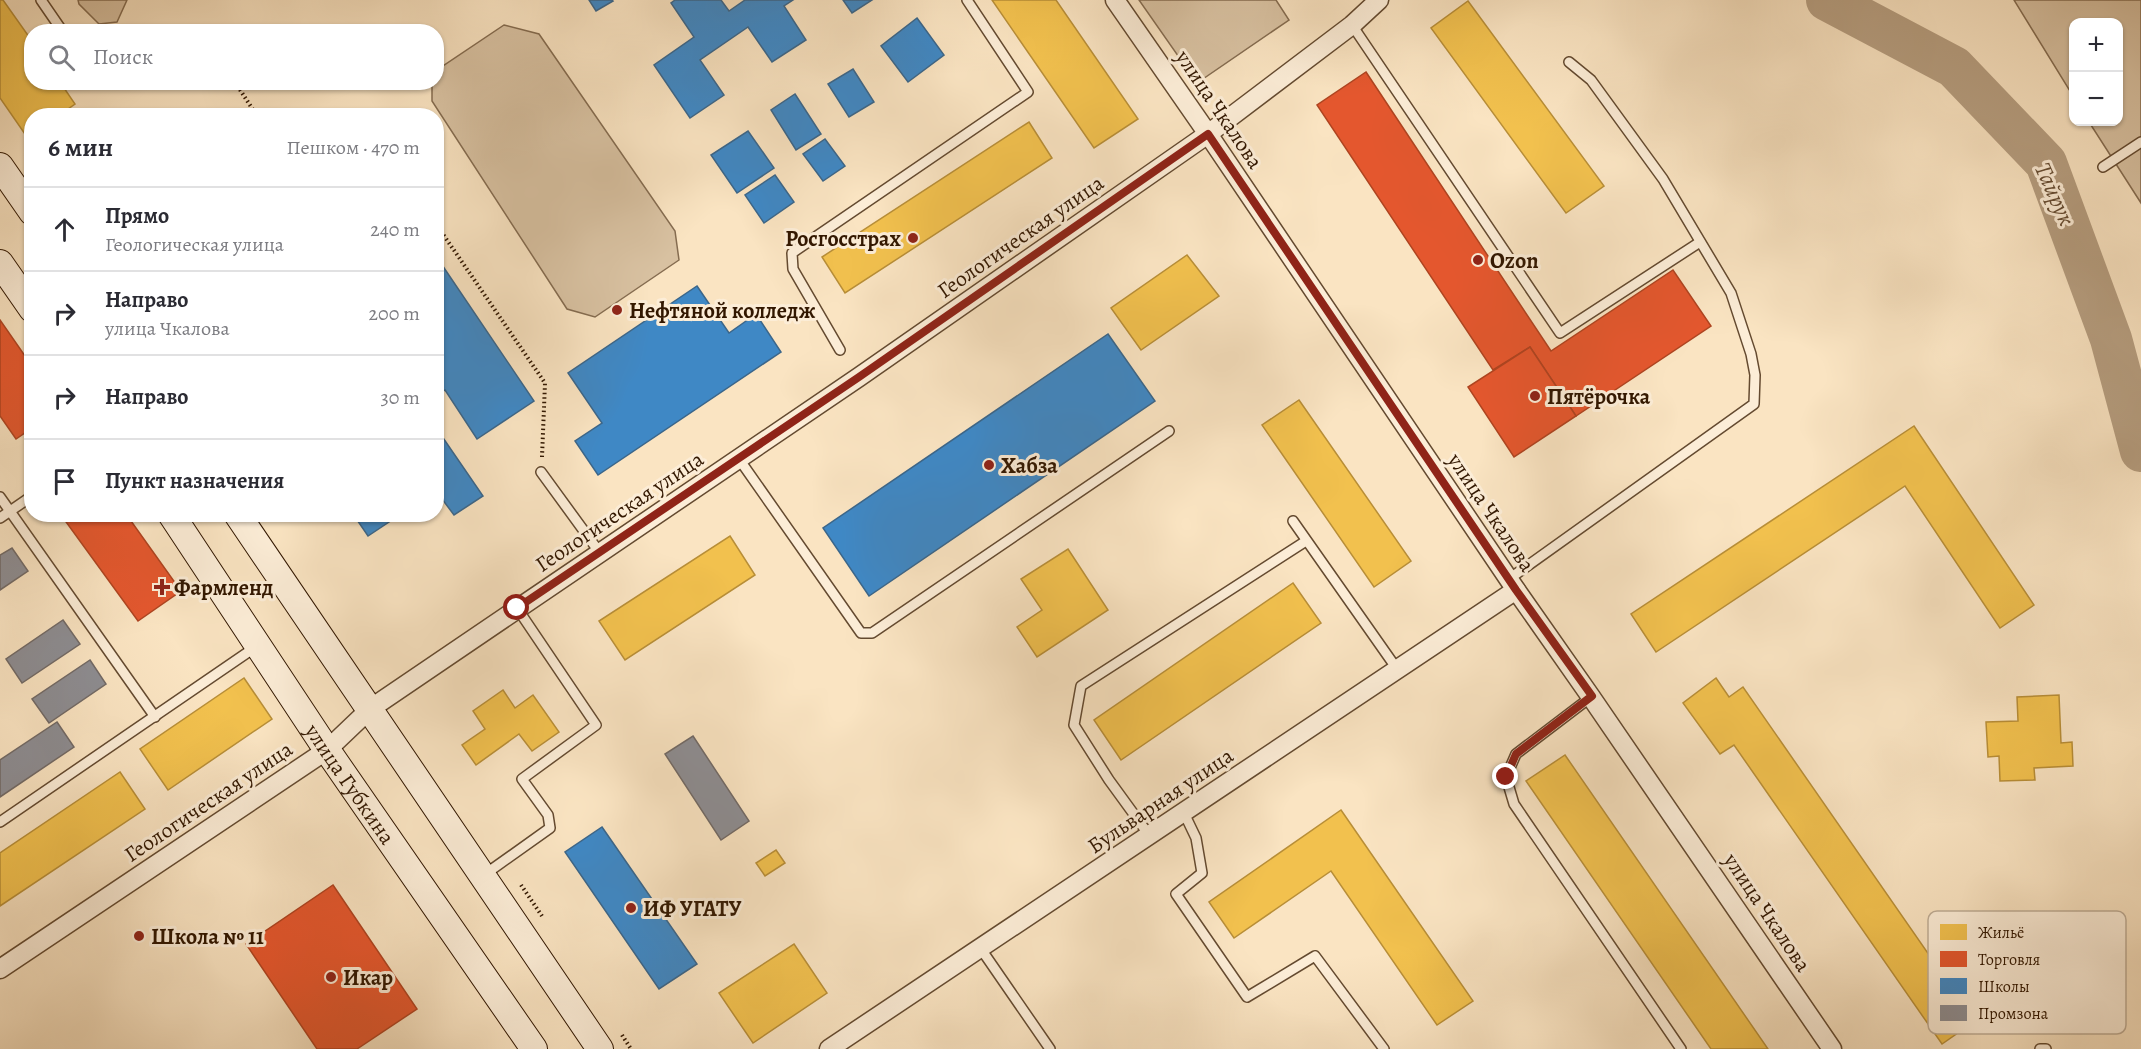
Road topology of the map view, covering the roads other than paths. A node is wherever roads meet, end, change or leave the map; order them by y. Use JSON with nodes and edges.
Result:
{"nodes":[{"id":1,"x":40,"y":0,"type":"edge"},
{"id":2,"x":967,"y":0,"type":"edge"},
{"id":3,"x":1115,"y":0,"type":"edge"},
{"id":4,"x":1378,"y":0,"type":"edge"},
{"id":5,"x":57,"y":24,"type":"edge"},
{"id":6,"x":1352,"y":25,"type":"junction"},
{"id":7,"x":1569,"y":62,"type":"dead end"},
{"id":8,"x":1208,"y":134,"type":"junction"},
{"id":9,"x":2141,"y":142,"type":"edge"},
{"id":10,"x":0,"y":166,"type":"edge"},
{"id":11,"x":2103,"y":167,"type":"dead end"},
{"id":12,"x":24,"y":200,"type":"edge"},
{"id":13,"x":1700,"y":242,"type":"junction"},
{"id":14,"x":0,"y":263,"type":"edge"},
{"id":15,"x":24,"y":298,"type":"edge"},
{"id":16,"x":840,"y":350,"type":"dead end"},
{"id":17,"x":1169,"y":431,"type":"dead end"},
{"id":18,"x":738,"y":459,"type":"junction"},
{"id":19,"x":542,"y":472,"type":"road end"},
{"id":20,"x":0,"y":497,"type":"edge"},
{"id":21,"x":24,"y":501,"type":"edge"},
{"id":22,"x":10,"y":511,"type":"junction"},
{"id":23,"x":0,"y":518,"type":"edge"},
{"id":24,"x":1293,"y":521,"type":"dead end"},
{"id":25,"x":176,"y":522,"type":"edge"},
{"id":26,"x":242,"y":522,"type":"edge"},
{"id":27,"x":1306,"y":541,"type":"junction"},
{"id":28,"x":600,"y":553,"type":"junction"},
{"id":29,"x":1513,"y":584,"type":"junction"},
{"id":30,"x":517,"y":608,"type":"junction"},
{"id":31,"x":259,"y":645,"type":"junction"},
{"id":32,"x":1396,"y":669,"type":"junction"},
{"id":33,"x":1592,"y":696,"type":"junction"},
{"id":34,"x":370,"y":709,"type":"junction"},
{"id":35,"x":155,"y":717,"type":"junction"},
{"id":36,"x":327,"y":750,"type":"junction"},
{"id":37,"x":1184,"y":813,"type":"junction"},
{"id":38,"x":0,"y":822,"type":"edge"},
{"id":39,"x":1149,"y":835,"type":"junction"},
{"id":40,"x":482,"y":876,"type":"junction"},
{"id":41,"x":981,"y":949,"type":"junction"},
{"id":42,"x":0,"y":969,"type":"edge"},
{"id":43,"x":534,"y":1049,"type":"edge"},
{"id":44,"x":600,"y":1049,"type":"edge"},
{"id":45,"x":829,"y":1049,"type":"edge"},
{"id":46,"x":1050,"y":1049,"type":"edge"},
{"id":47,"x":1384,"y":1049,"type":"edge"},
{"id":48,"x":1681,"y":1049,"type":"edge"},
{"id":49,"x":1832,"y":1049,"type":"edge"},
{"id":50,"x":2040,"y":1049,"type":"edge"},
{"id":51,"x":2046,"y":1049,"type":"edge"}],
"edges":[{"from":1,"to":5,"type":"lane"},
{"from":2,"to":16,"type":"lane"},
{"from":3,"to":8,"type":"street","name":"улица Чкалова"},
{"from":4,"to":6,"type":"street","name":"Геологическая улица"},
{"from":6,"to":8,"type":"street","name":"Геологическая улица"},
{"from":6,"to":13,"type":"lane"},
{"from":7,"to":13,"type":"lane"},
{"from":8,"to":18,"type":"street","name":"Геологическая улица"},
{"from":8,"to":29,"type":"street","name":"улица Чкалова"},
{"from":9,"to":11,"type":"lane"},
{"from":10,"to":12,"type":"main road"},
{"from":13,"to":29,"type":"lane"},
{"from":14,"to":15,"type":"main road"},
{"from":17,"to":18,"type":"lane"},
{"from":18,"to":28,"type":"street","name":"Геологическая улица"},
{"from":19,"to":28,"type":"lane"},
{"from":20,"to":22,"type":"lane"},
{"from":21,"to":22,"type":"lane"},
{"from":22,"to":23,"type":"lane"},
{"from":22,"to":35,"type":"lane"},
{"from":24,"to":27,"type":"lane"},
{"from":25,"to":31,"type":"main road","name":"улица Губкина"},
{"from":26,"to":34,"type":"main road"},
{"from":27,"to":32,"type":"lane"},
{"from":27,"to":39,"type":"lane"},
{"from":28,"to":30,"type":"street","name":"Геологическая улица"},
{"from":29,"to":32,"type":"street","name":"Бульварная улица"},
{"from":29,"to":33,"type":"street","name":"улица Чкалова"},
{"from":30,"to":34,"type":"street","name":"Геологическая улица"},
{"from":30,"to":40,"type":"lane"},
{"from":31,"to":35,"type":"lane"},
{"from":31,"to":36,"type":"main road","name":"улица Губкина"},
{"from":32,"to":37,"type":"street","name":"Бульварная улица"},
{"from":33,"to":48,"type":"lane"},
{"from":33,"to":49,"type":"street","name":"улица Чкалова"},
{"from":34,"to":36,"type":"street","name":"Геологическая улица"},
{"from":34,"to":40,"type":"main road"},
{"from":35,"to":38,"type":"lane"},
{"from":36,"to":42,"type":"street","name":"Геологическая улица"},
{"from":36,"to":43,"type":"main road","name":"улица Губкина"},
{"from":37,"to":39,"type":"street","name":"Бульварная улица"},
{"from":37,"to":47,"type":"lane"},
{"from":39,"to":41,"type":"street","name":"Бульварная улица"},
{"from":40,"to":44,"type":"main road"},
{"from":41,"to":45,"type":"street","name":"Бульварная улица"},
{"from":41,"to":46,"type":"lane"},
{"from":50,"to":51,"type":"lane"}]}
